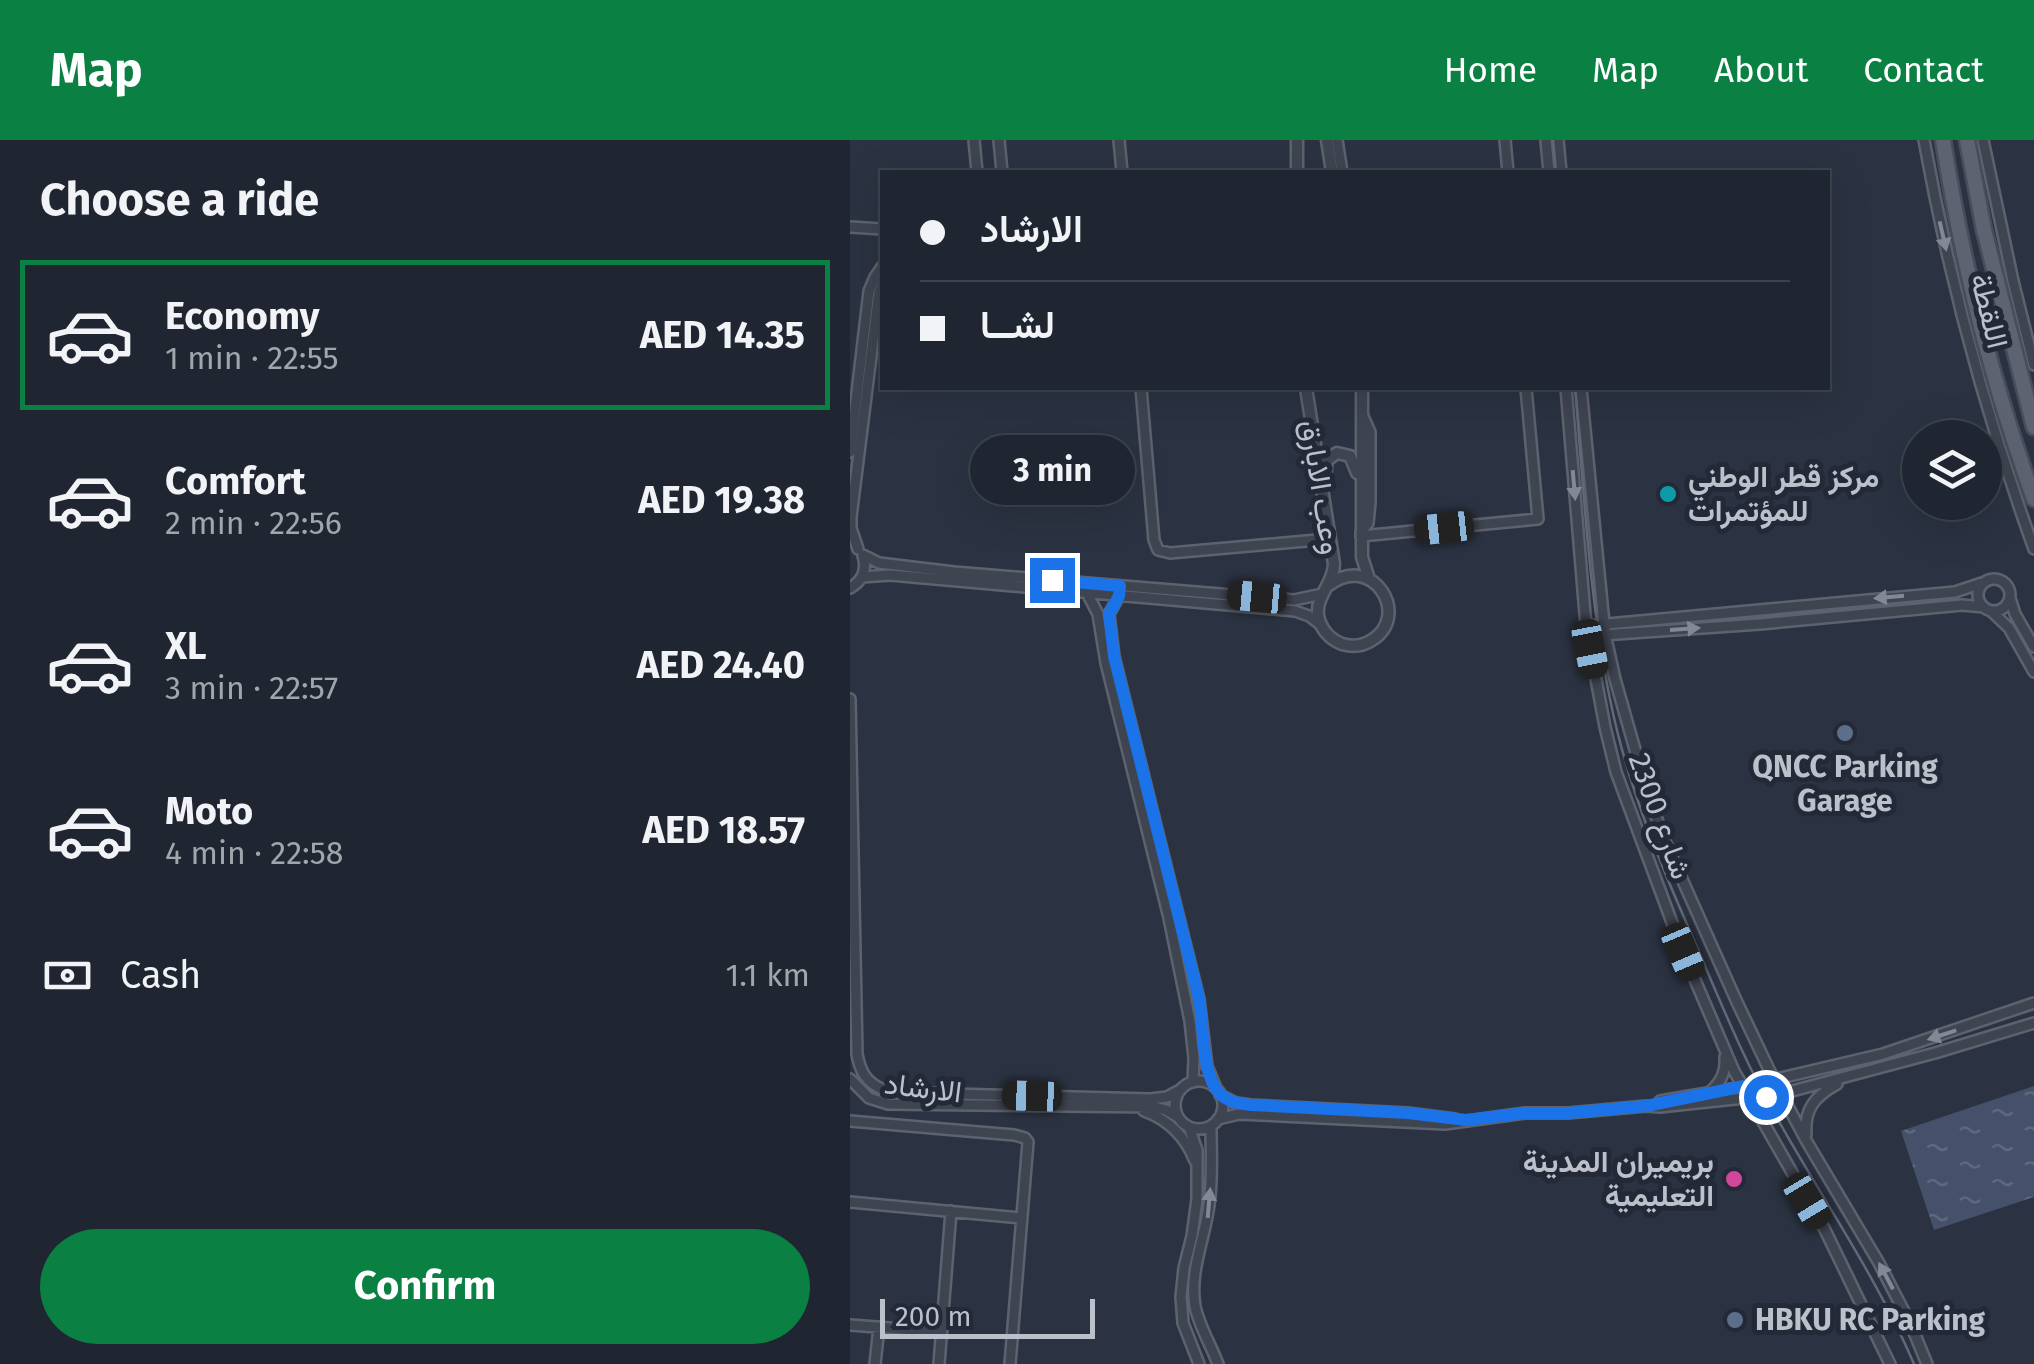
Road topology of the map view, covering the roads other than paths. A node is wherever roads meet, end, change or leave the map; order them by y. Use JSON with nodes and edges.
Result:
{"nodes":[{"id":1,"x":974,"y":140,"type":"edge"},
{"id":2,"x":999,"y":140,"type":"edge"},
{"id":3,"x":1119,"y":140,"type":"edge"},
{"id":4,"x":1297,"y":140,"type":"edge"},
{"id":5,"x":1327,"y":140,"type":"edge"},
{"id":6,"x":1336,"y":140,"type":"edge"},
{"id":7,"x":1505,"y":140,"type":"edge"},
{"id":8,"x":1546,"y":140,"type":"edge"},
{"id":9,"x":1558,"y":140,"type":"edge"},
{"id":10,"x":1924,"y":140,"type":"edge"},
{"id":11,"x":1943,"y":140,"type":"edge"},
{"id":12,"x":1968,"y":140,"type":"edge"},
{"id":13,"x":1983,"y":140,"type":"edge"},
{"id":14,"x":1330,"y":169,"type":"edge"},
{"id":15,"x":977,"y":170,"type":"edge"},
{"id":16,"x":1002,"y":170,"type":"edge"},
{"id":17,"x":1122,"y":170,"type":"edge"},
{"id":18,"x":1297,"y":170,"type":"edge"},
{"id":19,"x":1342,"y":170,"type":"edge"},
{"id":20,"x":1508,"y":170,"type":"edge"},
{"id":21,"x":1549,"y":170,"type":"edge"},
{"id":22,"x":1562,"y":170,"type":"edge"},
{"id":23,"x":850,"y":227,"type":"edge"},
{"id":24,"x":880,"y":228,"type":"edge"},
{"id":25,"x":880,"y":269,"type":"edge"},
{"id":26,"x":880,"y":289,"type":"edge"},
{"id":27,"x":2034,"y":365,"type":"edge"},
{"id":28,"x":1141,"y":390,"type":"edge"},
{"id":29,"x":1306,"y":390,"type":"edge"},
{"id":30,"x":1362,"y":390,"type":"edge"},
{"id":31,"x":1526,"y":390,"type":"edge"},
{"id":32,"x":1566,"y":390,"type":"edge"},
{"id":33,"x":1581,"y":390,"type":"edge"},
{"id":34,"x":1362,"y":414,"type":"junction"},
{"id":35,"x":2034,"y":427,"type":"edge"},
{"id":36,"x":850,"y":452,"type":"edge"},
{"id":37,"x":1361,"y":499,"type":"junction"},
{"id":38,"x":2034,"y":499,"type":"edge"},
{"id":39,"x":1326,"y":503,"type":"junction"},
{"id":40,"x":1327,"y":527,"type":"junction"},
{"id":41,"x":1363,"y":530,"type":"junction"},
{"id":42,"x":1316,"y":540,"type":"junction"},
{"id":43,"x":857,"y":549,"type":"edge"},
{"id":44,"x":2034,"y":549,"type":"edge"},
{"id":45,"x":1333,"y":550,"type":"junction"},
{"id":46,"x":1369,"y":579,"type":"junction"},
{"id":47,"x":1985,"y":582,"type":"junction"},
{"id":48,"x":856,"y":583,"type":"edge"},
{"id":49,"x":1325,"y":589,"type":"junction"},
{"id":50,"x":1119,"y":591,"type":"junction"},
{"id":51,"x":1086,"y":594,"type":"junction"},
{"id":52,"x":850,"y":597,"type":"edge"},
{"id":53,"x":2010,"y":598,"type":"junction"},
{"id":54,"x":1987,"y":609,"type":"junction"},
{"id":55,"x":1321,"y":624,"type":"junction"},
{"id":56,"x":1604,"y":628,"type":"junction"},
{"id":57,"x":1587,"y":631,"type":"junction"},
{"id":58,"x":2034,"y":647,"type":"edge"},
{"id":59,"x":2034,"y":672,"type":"edge"},
{"id":60,"x":850,"y":699,"type":"edge"},
{"id":61,"x":1625,"y":717,"type":"junction"},
{"id":62,"x":1605,"y":728,"type":"junction"},
{"id":63,"x":2034,"y":1002,"type":"edge"},
{"id":64,"x":2034,"y":1023,"type":"edge"},
{"id":65,"x":1724,"y":1049,"type":"junction"},
{"id":66,"x":1853,"y":1076,"type":"junction"},
{"id":67,"x":850,"y":1079,"type":"edge"},
{"id":68,"x":1774,"y":1080,"type":"junction"},
{"id":69,"x":1192,"y":1082,"type":"junction"},
{"id":70,"x":1742,"y":1087,"type":"junction"},
{"id":71,"x":1180,"y":1090,"type":"junction"},
{"id":72,"x":1218,"y":1092,"type":"junction"},
{"id":73,"x":1712,"y":1092,"type":"junction"},
{"id":74,"x":1782,"y":1094,"type":"junction"},
{"id":75,"x":1748,"y":1098,"type":"junction"},
{"id":76,"x":1646,"y":1106,"type":"junction"},
{"id":77,"x":1130,"y":1108,"type":"junction"},
{"id":78,"x":1178,"y":1116,"type":"junction"},
{"id":79,"x":1466,"y":1120,"type":"junction"},
{"id":80,"x":850,"y":1121,"type":"edge"},
{"id":81,"x":1214,"y":1122,"type":"junction"},
{"id":82,"x":1189,"y":1127,"type":"junction"},
{"id":83,"x":1807,"y":1142,"type":"junction"},
{"id":84,"x":1196,"y":1174,"type":"junction"},
{"id":85,"x":850,"y":1202,"type":"edge"},
{"id":86,"x":951,"y":1211,"type":"junction"},
{"id":87,"x":1021,"y":1218,"type":"junction"},
{"id":88,"x":850,"y":1324,"type":"edge"},
{"id":89,"x":879,"y":1327,"type":"junction"},
{"id":90,"x":941,"y":1332,"type":"junction"},
{"id":91,"x":876,"y":1364,"type":"edge"},
{"id":92,"x":939,"y":1364,"type":"edge"},
{"id":93,"x":1010,"y":1364,"type":"edge"},
{"id":94,"x":1199,"y":1364,"type":"edge"},
{"id":95,"x":1218,"y":1364,"type":"edge"},
{"id":96,"x":1890,"y":1364,"type":"edge"},
{"id":97,"x":1928,"y":1364,"type":"edge"}],
"edges":[{"from":1,"to":15,"type":"street"},
{"from":2,"to":16,"type":"street"},
{"from":3,"to":17,"type":"street"},
{"from":4,"to":18,"type":"street"},
{"from":5,"to":14,"type":"street"},
{"from":6,"to":19,"type":"street"},
{"from":7,"to":20,"type":"street"},
{"from":8,"to":21,"type":"street"},
{"from":9,"to":22,"type":"street"},
{"from":10,"to":44,"type":"street","name":"اللقطة","one_way":true},
{"from":11,"to":38,"type":"main road","name":"اللقطة"},
{"from":12,"to":35,"type":"main road","name":"اللقطة"},
{"from":13,"to":27,"type":"street","name":"اللقطة"},
{"from":23,"to":24,"type":"street"},
{"from":25,"to":36,"type":"street"},
{"from":26,"to":43,"type":"street"},
{"from":28,"to":42,"type":"street"},
{"from":29,"to":39,"type":"street","name":"وعب الابارق"},
{"from":30,"to":34,"type":"street","name":"وعب الابارق"},
{"from":31,"to":41,"type":"street"},
{"from":32,"to":57,"type":"street","name":"شارع 2300","one_way":true},
{"from":33,"to":56,"type":"street","name":"شارع 2300"},
{"from":34,"to":37,"type":"street","name":"وعب الابارق"},
{"from":34,"to":41,"type":"street"},
{"from":37,"to":39,"type":"street"},
{"from":37,"to":41,"type":"street","name":"وعب الابارق"},
{"from":39,"to":40,"type":"street","name":"وعب الابارق"},
{"from":40,"to":42,"type":"street"},
{"from":40,"to":45,"type":"street","name":"وعب الابارق"},
{"from":41,"to":46,"type":"street","name":"وعب الابارق"},
{"from":42,"to":45,"type":"street"},
{"from":43,"to":48,"type":"street"},
{"from":43,"to":50,"type":"street"},
{"from":45,"to":49,"type":"street","name":"وعب الابارق"},
{"from":46,"to":49,"type":"street"},
{"from":46,"to":55,"type":"street"},
{"from":47,"to":53,"type":"street"},
{"from":47,"to":54,"type":"street"},
{"from":47,"to":56,"type":"street","one_way":true},
{"from":48,"to":51,"type":"street"},
{"from":48,"to":52,"type":"street"},
{"from":49,"to":50,"type":"street"},
{"from":49,"to":55,"type":"street"},
{"from":50,"to":51,"type":"street"},
{"from":50,"to":55,"type":"street"},
{"from":50,"to":72,"type":"street"},
{"from":51,"to":69,"type":"street"},
{"from":53,"to":54,"type":"street"},
{"from":53,"to":58,"type":"street"},
{"from":56,"to":54,"type":"street","one_way":true},
{"from":54,"to":59,"type":"street"},
{"from":56,"to":57,"type":"street"},
{"from":56,"to":61,"type":"street","name":"شارع 2300"},
{"from":57,"to":62,"type":"street","name":"شارع 2300"},
{"from":60,"to":71,"type":"street","name":"الارشاد"},
{"from":61,"to":62,"type":"street"},
{"from":61,"to":68,"type":"street","name":"شارع 2300"},
{"from":62,"to":65,"type":"street","name":"شارع 2300"},
{"from":63,"to":68,"type":"street","one_way":true},
{"from":64,"to":66,"type":"street"},
{"from":65,"to":70,"type":"street","name":"شارع 2300"},
{"from":65,"to":73,"type":"street"},
{"from":66,"to":74,"type":"street"},
{"from":66,"to":83,"type":"street"},
{"from":67,"to":77,"type":"street","name":"الارشاد"},
{"from":68,"to":70,"type":"street"},
{"from":68,"to":74,"type":"street","name":"شارع 2300"},
{"from":69,"to":71,"type":"street"},
{"from":69,"to":72,"type":"street"},
{"from":70,"to":73,"type":"street"},
{"from":70,"to":75,"type":"street","name":"شارع 2300"},
{"from":71,"to":78,"type":"street"},
{"from":72,"to":79,"type":"street"},
{"from":72,"to":81,"type":"street"},
{"from":73,"to":76,"type":"street"},
{"from":74,"to":75,"type":"street"},
{"from":74,"to":83,"type":"street","name":"شارع 2300"},
{"from":75,"to":76,"type":"street"},
{"from":75,"to":96,"type":"street","name":"شارع 2300"},
{"from":76,"to":79,"type":"street"},
{"from":77,"to":78,"type":"street","name":"الارشاد"},
{"from":77,"to":84,"type":"street"},
{"from":78,"to":82,"type":"street"},
{"from":79,"to":81,"type":"street"},
{"from":80,"to":87,"type":"street"},
{"from":81,"to":82,"type":"street"},
{"from":95,"to":81,"type":"street","one_way":true},
{"from":82,"to":84,"type":"street"},
{"from":97,"to":83,"type":"street","name":"شارع 2300","one_way":true},
{"from":84,"to":94,"type":"street"},
{"from":85,"to":86,"type":"street"},
{"from":86,"to":87,"type":"street"},
{"from":86,"to":90,"type":"street"},
{"from":87,"to":93,"type":"street"},
{"from":88,"to":89,"type":"street"},
{"from":89,"to":90,"type":"street"},
{"from":89,"to":91,"type":"street"},
{"from":90,"to":92,"type":"street"}]}
